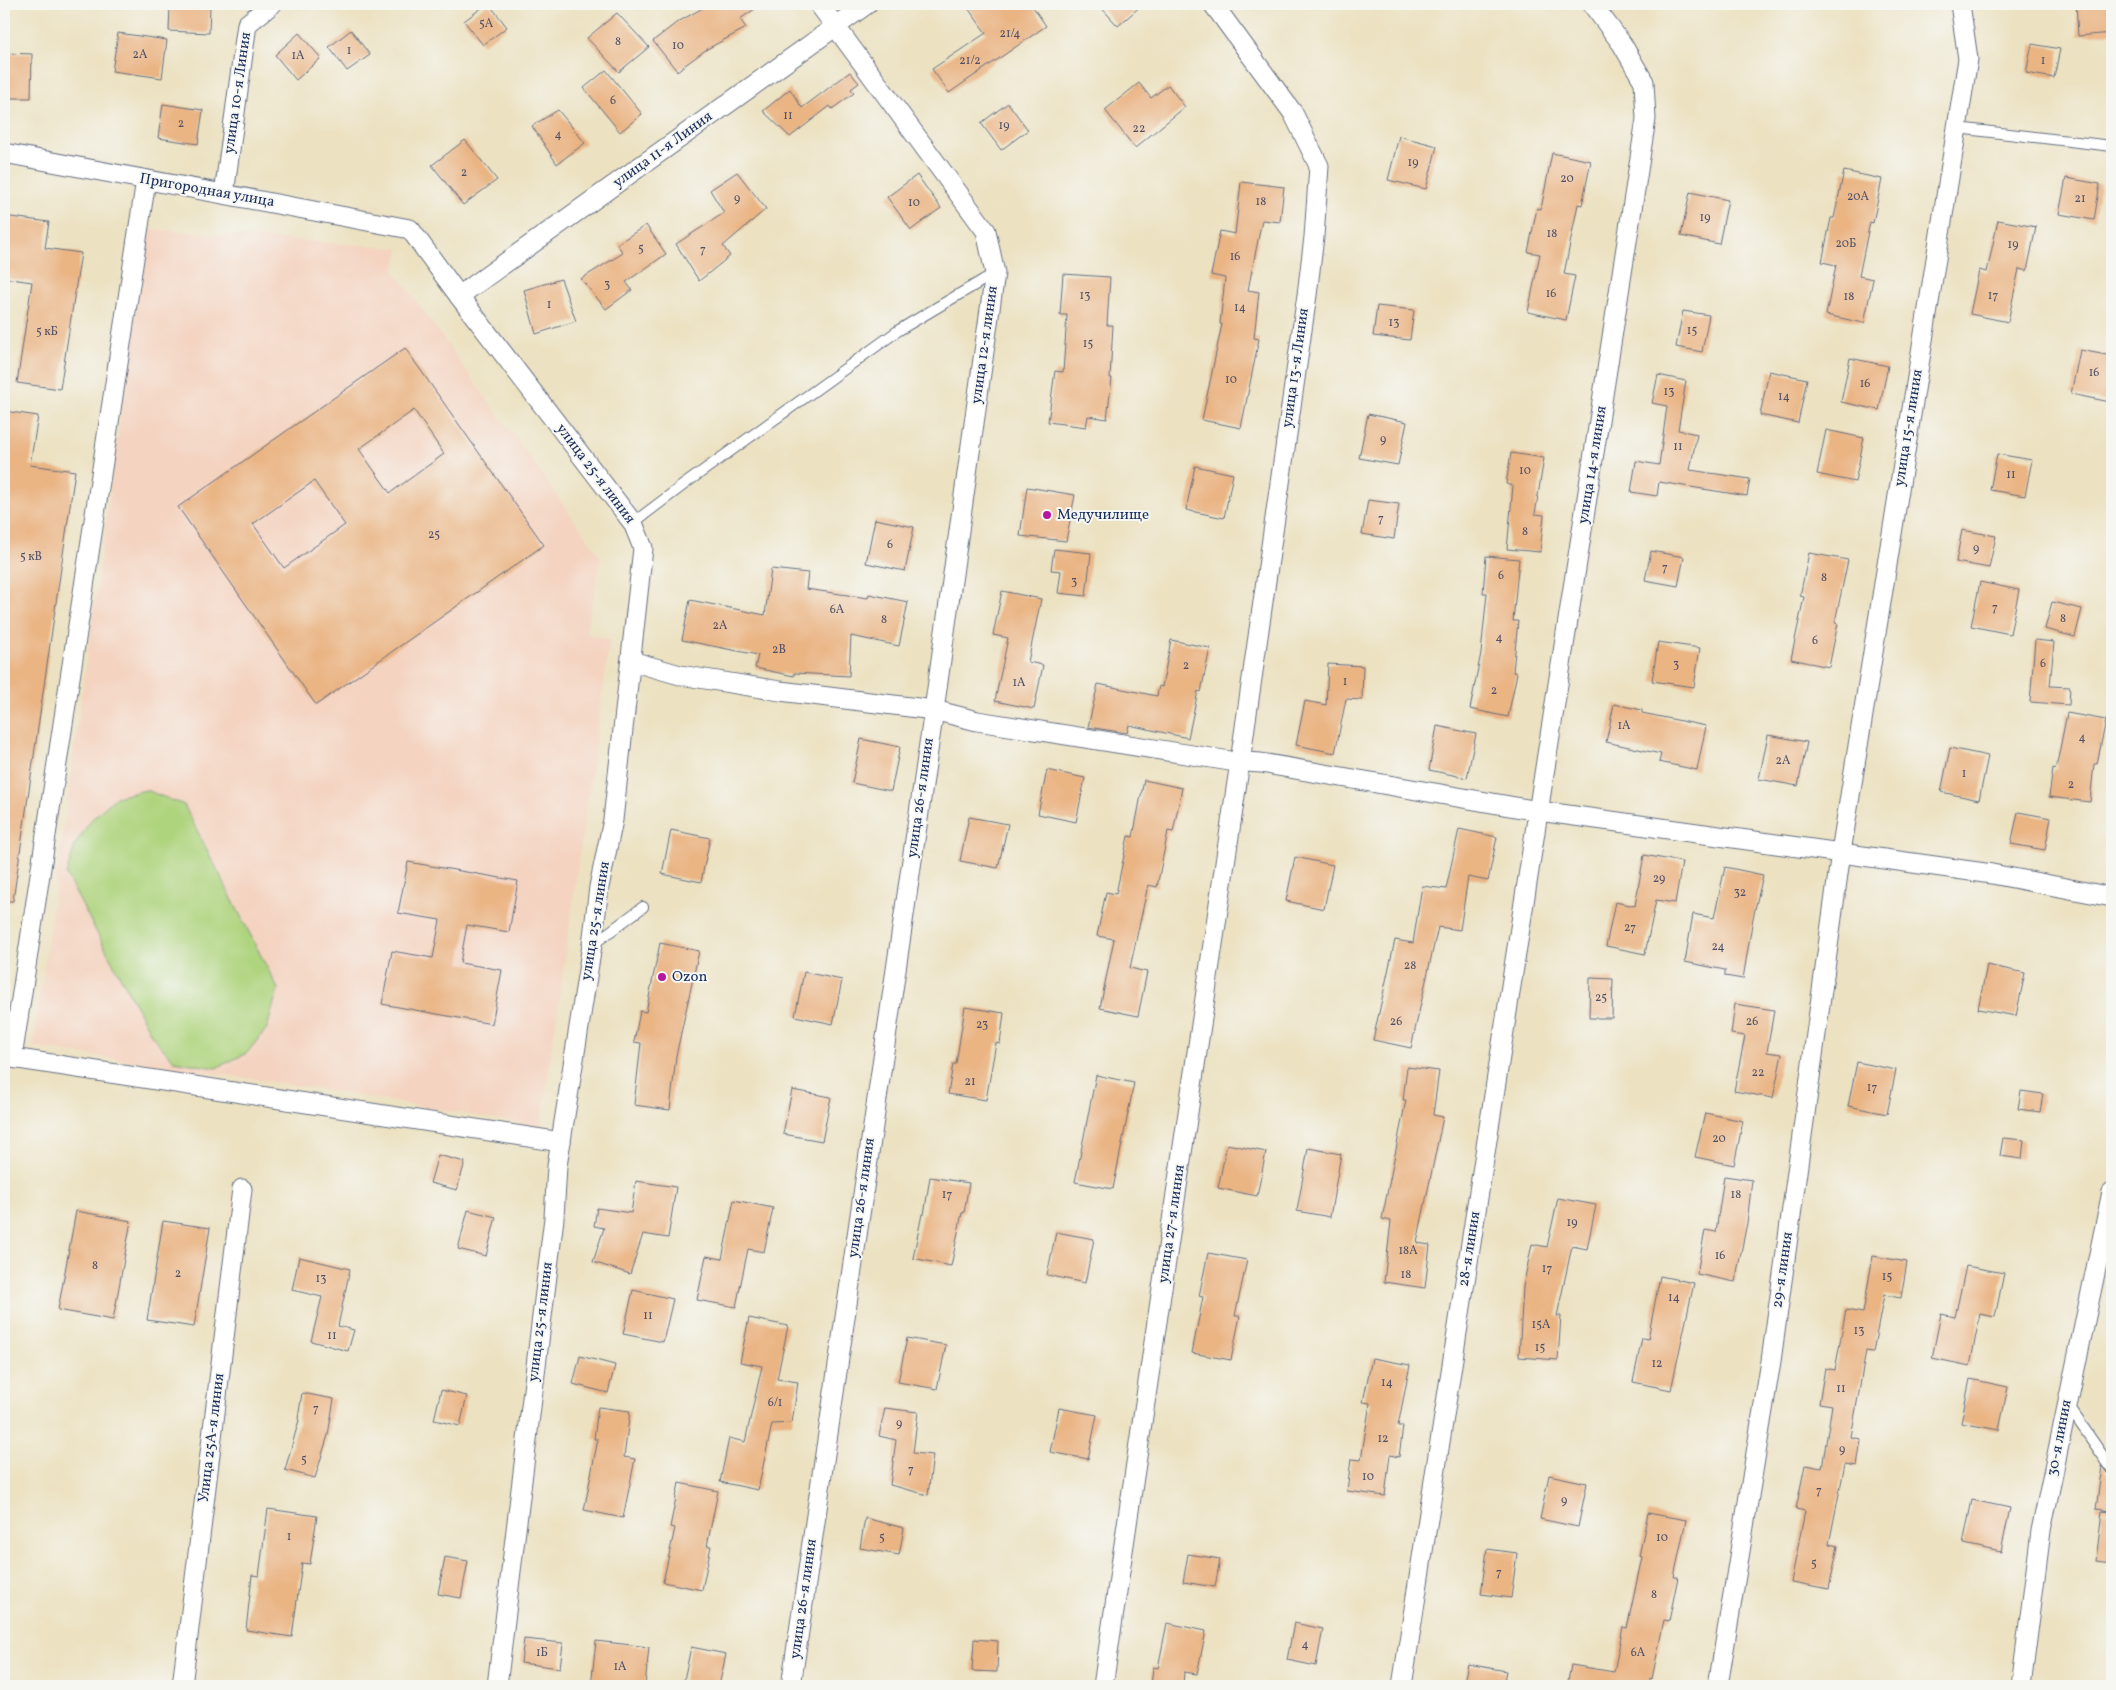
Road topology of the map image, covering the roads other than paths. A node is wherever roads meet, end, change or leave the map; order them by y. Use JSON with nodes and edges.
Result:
{"nodes":[{"id":1,"x":272,"y":4,"type":"edge"},
{"id":2,"x":819,"y":4,"type":"edge"},
{"id":3,"x":867,"y":4,"type":"edge"},
{"id":4,"x":1213,"y":4,"type":"edge"},
{"id":5,"x":1592,"y":4,"type":"edge"},
{"id":6,"x":1960,"y":4,"type":"edge"},
{"id":7,"x":836,"y":26,"type":"junction"},
{"id":8,"x":1957,"y":128,"type":"junction"},
{"id":9,"x":2112,"y":146,"type":"edge"},
{"id":10,"x":4,"y":153,"type":"edge"},
{"id":11,"x":146,"y":180,"type":"junction"},
{"id":12,"x":224,"y":194,"type":"junction"},
{"id":13,"x":410,"y":229,"type":"joint"},
{"id":14,"x":995,"y":273,"type":"junction"},
{"id":15,"x":459,"y":296,"type":"junction"},
{"id":16,"x":634,"y":523,"type":"junction"},
{"id":17,"x":631,"y":661,"type":"junction"},
{"id":18,"x":934,"y":710,"type":"junction"},
{"id":19,"x":1240,"y":762,"type":"junction"},
{"id":20,"x":1539,"y":811,"type":"junction"},
{"id":21,"x":1841,"y":852,"type":"junction"},
{"id":22,"x":2112,"y":897,"type":"edge"},
{"id":23,"x":643,"y":907,"type":"dead end"},
{"id":24,"x":592,"y":945,"type":"junction"},
{"id":25,"x":561,"y":1142,"type":"junction"},
{"id":26,"x":242,"y":1190,"type":"dead end"},
{"id":27,"x":2112,"y":1192,"type":"edge"},
{"id":28,"x":2067,"y":1403,"type":"junction"},
{"id":29,"x":2112,"y":1469,"type":"edge"},
{"id":30,"x":182,"y":1686,"type":"edge"},
{"id":31,"x":497,"y":1686,"type":"edge"},
{"id":32,"x":791,"y":1686,"type":"edge"},
{"id":33,"x":1103,"y":1686,"type":"edge"},
{"id":34,"x":1402,"y":1686,"type":"edge"},
{"id":35,"x":1718,"y":1686,"type":"edge"},
{"id":36,"x":2021,"y":1686,"type":"edge"}],
"edges":[{"from":1,"to":12,"type":"street","name":"улица 10-я Линия"},
{"from":2,"to":7,"type":"street","name":"улица 12-я линия"},
{"from":3,"to":7,"type":"street","name":"улица 11-я Линия"},
{"from":4,"to":19,"type":"street","name":"улица 13-я Линия"},
{"from":5,"to":20,"type":"street","name":"улица 14-я линия"},
{"from":6,"to":8,"type":"street","name":"улица 15-я линия"},
{"from":7,"to":14,"type":"street","name":"улица 12-я линия"},
{"from":7,"to":15,"type":"street","name":"улица 11-я Линия"},
{"from":8,"to":9,"type":"lane"},
{"from":8,"to":21,"type":"street","name":"улица 15-я линия"},
{"from":10,"to":11,"type":"street","name":"Пригородная улица"},
{"from":11,"to":12,"type":"street","name":"Пригородная улица"},
{"from":11,"to":25,"type":"street"},
{"from":12,"to":13,"type":"street","name":"Пригородная улица"},
{"from":13,"to":15,"type":"street","name":"улица 25-я линия"},
{"from":14,"to":16,"type":"lane"},
{"from":14,"to":18,"type":"street","name":"улица 12-я линия"},
{"from":15,"to":16,"type":"street","name":"улица 25-я линия"},
{"from":16,"to":17,"type":"street","name":"улица 25-я линия"},
{"from":17,"to":18,"type":"street"},
{"from":17,"to":24,"type":"street","name":"улица 25-я линия"},
{"from":18,"to":19,"type":"street"},
{"from":18,"to":32,"type":"street","name":"улица 26-я линия"},
{"from":19,"to":20,"type":"street"},
{"from":19,"to":33,"type":"street","name":"улица 27-я линия"},
{"from":20,"to":21,"type":"street"},
{"from":20,"to":34,"type":"street","name":"28-я линия"},
{"from":21,"to":22,"type":"street"},
{"from":21,"to":35,"type":"street","name":"29-я линия"},
{"from":23,"to":24,"type":"lane"},
{"from":24,"to":25,"type":"street","name":"улица 25-я линия"},
{"from":25,"to":31,"type":"street","name":"улица 25-я линия"},
{"from":26,"to":30,"type":"street","name":"Улица 25А-я линия"},
{"from":27,"to":28,"type":"street","name":"30-я линия"},
{"from":28,"to":29,"type":"lane"},
{"from":28,"to":36,"type":"street","name":"30-я линия"}]}
